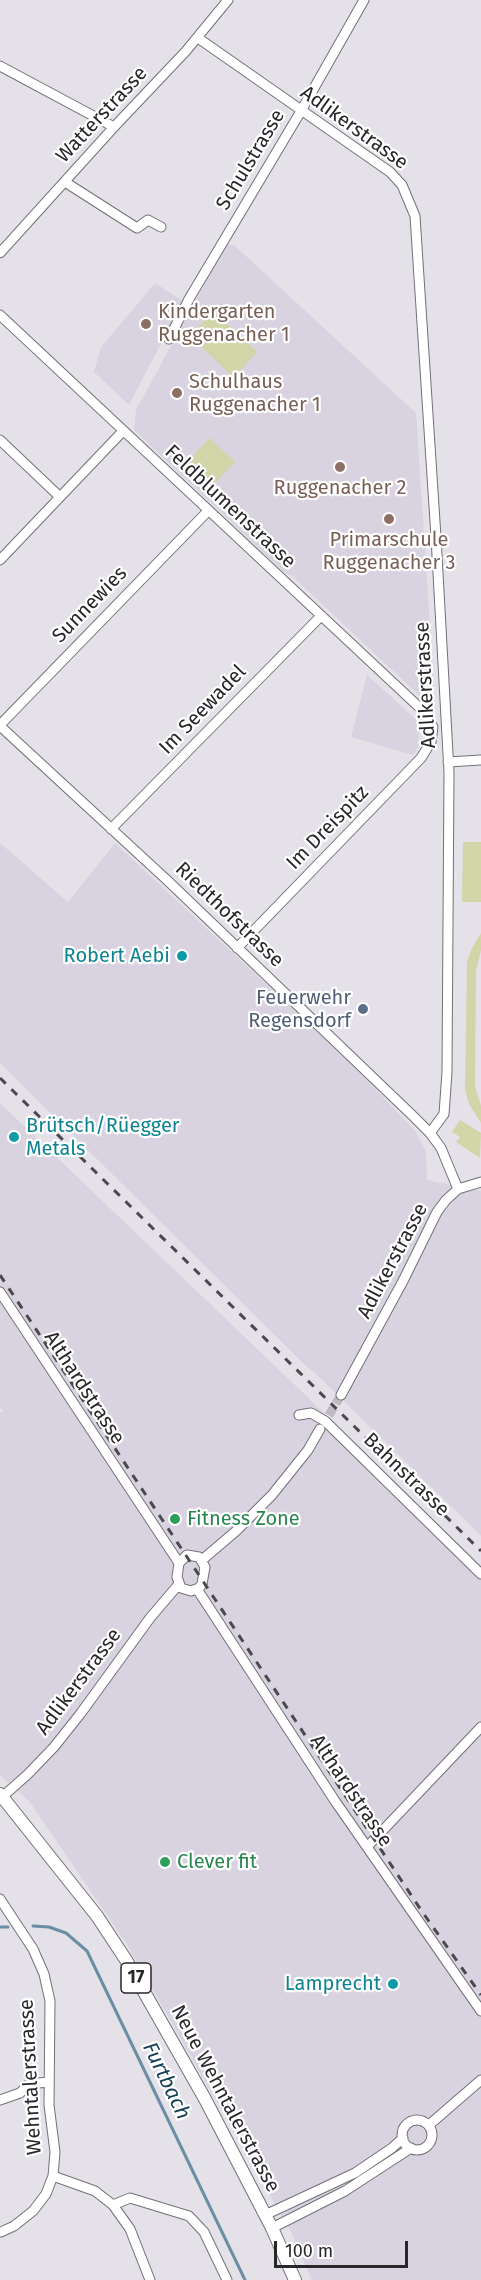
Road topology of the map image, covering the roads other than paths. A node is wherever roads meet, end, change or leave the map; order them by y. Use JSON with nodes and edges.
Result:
{"nodes":[{"id":1,"x":228,"y":0,"type":"edge"},
{"id":2,"x":364,"y":0,"type":"edge"},
{"id":3,"x":198,"y":38,"type":"junction"},
{"id":4,"x":0,"y":66,"type":"edge"},
{"id":5,"x":301,"y":111,"type":"junction"},
{"id":6,"x":114,"y":127,"type":"junction"},
{"id":7,"x":64,"y":182,"type":"junction"},
{"id":8,"x":161,"y":226,"type":"dead end"},
{"id":9,"x":0,"y":253,"type":"edge"},
{"id":10,"x":0,"y":315,"type":"edge"},
{"id":11,"x":169,"y":339,"type":"dead end"},
{"id":12,"x":123,"y":431,"type":"junction"},
{"id":13,"x":0,"y":440,"type":"edge"},
{"id":14,"x":60,"y":497,"type":"junction"},
{"id":15,"x":208,"y":511,"type":"junction"},
{"id":16,"x":0,"y":560,"type":"edge"},
{"id":17,"x":321,"y":616,"type":"junction"},
{"id":18,"x":0,"y":725,"type":"edge"},
{"id":19,"x":432,"y":727,"type":"joint"},
{"id":20,"x":481,"y":760,"type":"edge"},
{"id":21,"x":448,"y":762,"type":"junction"},
{"id":22,"x":111,"y":830,"type":"junction"},
{"id":23,"x":237,"y":948,"type":"junction"},
{"id":24,"x":430,"y":1133,"type":"junction"},
{"id":25,"x":481,"y":1182,"type":"edge"},
{"id":26,"x":458,"y":1189,"type":"junction"},
{"id":27,"x":0,"y":1292,"type":"edge"},
{"id":28,"x":341,"y":1395,"type":"tunnel mouth"},
{"id":29,"x":299,"y":1415,"type":"dead end"},
{"id":30,"x":320,"y":1429,"type":"tunnel mouth"},
{"id":31,"x":202,"y":1560,"type":"junction"},
{"id":32,"x":179,"y":1563,"type":"junction"},
{"id":33,"x":481,"y":1574,"type":"edge"},
{"id":34,"x":179,"y":1584,"type":"junction"},
{"id":35,"x":197,"y":1589,"type":"junction"},
{"id":36,"x":481,"y":1727,"type":"edge"},
{"id":37,"x":1,"y":1797,"type":"edge"},
{"id":38,"x":367,"y":1847,"type":"junction"},
{"id":39,"x":0,"y":1899,"type":"edge"},
{"id":40,"x":481,"y":2011,"type":"edge"},
{"id":41,"x":481,"y":2080,"type":"edge"},
{"id":42,"x":48,"y":2082,"type":"junction"},
{"id":43,"x":0,"y":2099,"type":"edge"},
{"id":44,"x":429,"y":2125,"type":"junction"},
{"id":45,"x":402,"y":2138,"type":"junction"},
{"id":46,"x":411,"y":2148,"type":"junction"},
{"id":47,"x":52,"y":2176,"type":"junction"},
{"id":48,"x":113,"y":2205,"type":"junction"},
{"id":49,"x":265,"y":2215,"type":"junction"},
{"id":50,"x":272,"y":2228,"type":"junction"},
{"id":51,"x":1,"y":2231,"type":"edge"},
{"id":52,"x":0,"y":2243,"type":"edge"},
{"id":53,"x":150,"y":2280,"type":"edge"},
{"id":54,"x":227,"y":2280,"type":"edge"},
{"id":55,"x":296,"y":2280,"type":"edge"}],
"edges":[{"from":1,"to":3,"type":"street","name":"Watterstrasse"},
{"from":2,"to":5,"type":"street","name":"Schulstrasse"},
{"from":3,"to":5,"type":"street","name":"Adlikerstrasse"},
{"from":3,"to":6,"type":"street","name":"Watterstrasse"},
{"from":4,"to":6,"type":"street"},
{"from":5,"to":11,"type":"street","name":"Schulstrasse"},
{"from":5,"to":21,"type":"street","name":"Adlikerstrasse"},
{"from":6,"to":7,"type":"street","name":"Watterstrasse"},
{"from":7,"to":8,"type":"street"},
{"from":7,"to":9,"type":"street","name":"Watterstrasse"},
{"from":10,"to":12,"type":"street","name":"Feldblumenstrasse"},
{"from":12,"to":14,"type":"street"},
{"from":12,"to":15,"type":"street","name":"Feldblumenstrasse"},
{"from":13,"to":14,"type":"street"},
{"from":14,"to":16,"type":"street"},
{"from":15,"to":17,"type":"street","name":"Feldblumenstrasse"},
{"from":15,"to":18,"type":"street","name":"Sunnewies"},
{"from":17,"to":19,"type":"street","name":"Feldblumenstrasse"},
{"from":17,"to":22,"type":"street","name":"Im Seewadel"},
{"from":18,"to":22,"type":"street","name":"Riedthofstrasse"},
{"from":19,"to":23,"type":"street","name":"Im Dreispitz"},
{"from":20,"to":21,"type":"street"},
{"from":21,"to":24,"type":"street","name":"Adlikerstrasse"},
{"from":22,"to":23,"type":"street","name":"Riedthofstrasse"},
{"from":23,"to":24,"type":"street","name":"Riedthofstrasse"},
{"from":24,"to":26,"type":"street"},
{"from":25,"to":26,"type":"street"},
{"from":26,"to":28,"type":"street","name":"Adlikerstrasse"},
{"from":27,"to":32,"type":"street","name":"Althardstrasse"},
{"from":29,"to":33,"type":"street","name":"Bahnstrasse"},
{"from":30,"to":31,"type":"street"},
{"from":31,"to":32,"type":"street"},
{"from":31,"to":35,"type":"street"},
{"from":32,"to":34,"type":"street"},
{"from":34,"to":35,"type":"street"},
{"from":34,"to":37,"type":"street","name":"Adlikerstrasse"},
{"from":35,"to":38,"type":"street","name":"Althardstrasse"},
{"from":36,"to":38,"type":"street"},
{"from":37,"to":49,"type":"main road","name":"Neue Wehntalerstrasse","number":"17"},
{"from":38,"to":40,"type":"street","name":"Althardstrasse"},
{"from":39,"to":42,"type":"street","name":"Wehntalerstrasse"},
{"from":41,"to":44,"type":"street"},
{"from":42,"to":43,"type":"street"},
{"from":42,"to":47,"type":"street","name":"Wehntalerstrasse"},
{"from":44,"to":45,"type":"street"},
{"from":44,"to":46,"type":"street"},
{"from":45,"to":46,"type":"street"},
{"from":45,"to":49,"type":"street"},
{"from":46,"to":50,"type":"street"},
{"from":47,"to":48,"type":"street"},
{"from":47,"to":51,"type":"street","name":"Wehntalerstrasse"},
{"from":48,"to":53,"type":"street"},
{"from":48,"to":54,"type":"street"},
{"from":49,"to":50,"type":"main road","name":"Neue Wehntalerstrasse","number":"17"},
{"from":50,"to":55,"type":"main road","name":"Neue Wehntalerstrasse","number":"17"},
{"from":51,"to":52,"type":"street","name":"Wehntalerstrasse"}]}
